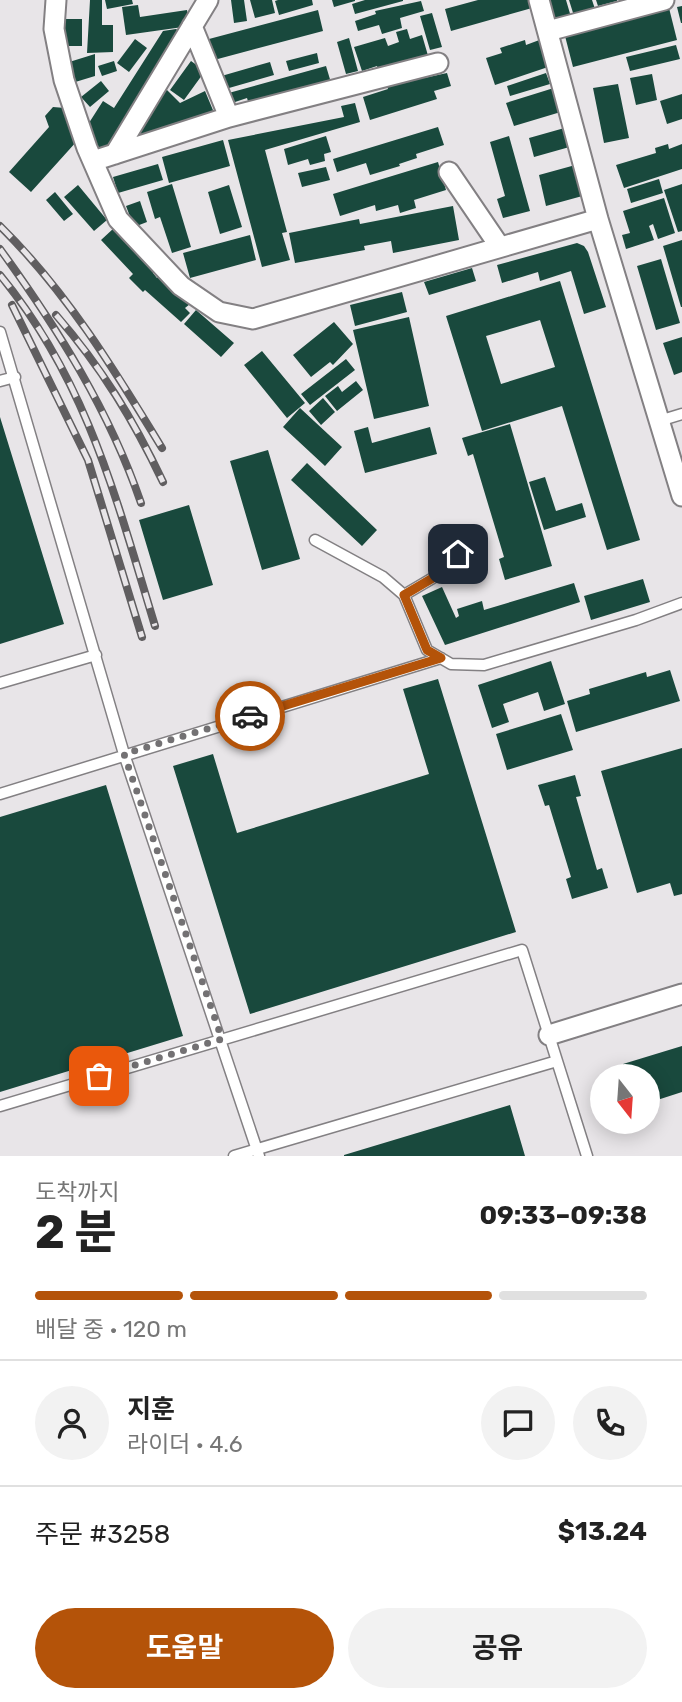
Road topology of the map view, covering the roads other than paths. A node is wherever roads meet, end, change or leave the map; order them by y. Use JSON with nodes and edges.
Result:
{"nodes":[{"id":1,"x":56,"y":0,"type":"edge"},
{"id":2,"x":208,"y":0,"type":"edge"},
{"id":3,"x":539,"y":0,"type":"edge"},
{"id":4,"x":664,"y":0,"type":"edge"},
{"id":5,"x":192,"y":26,"type":"junction"},
{"id":6,"x":548,"y":31,"type":"junction"},
{"id":7,"x":438,"y":63,"type":"dead end"},
{"id":8,"x":229,"y":117,"type":"junction"},
{"id":9,"x":115,"y":154,"type":"junction"},
{"id":10,"x":93,"y":160,"type":"junction"},
{"id":11,"x":449,"y":172,"type":"dead end"},
{"id":12,"x":598,"y":219,"type":"junction"},
{"id":13,"x":500,"y":247,"type":"junction"},
{"id":14,"x":0,"y":332,"type":"edge"},
{"id":15,"x":15,"y":377,"type":"junction"},
{"id":16,"x":0,"y":381,"type":"edge"},
{"id":17,"x":682,"y":414,"type":"edge"},
{"id":18,"x":659,"y":421,"type":"junction"},
{"id":19,"x":682,"y":496,"type":"edge"},
{"id":20,"x":315,"y":540,"type":"dead end"},
{"id":21,"x":458,"y":554,"type":"dead end"},
{"id":22,"x":404,"y":595,"type":"junction"},
{"id":23,"x":682,"y":603,"type":"edge"},
{"id":24,"x":96,"y":655,"type":"junction"},
{"id":25,"x":441,"y":658,"type":"junction"},
{"id":26,"x":0,"y":683,"type":"edge"},
{"id":27,"x":124,"y":754,"type":"junction"},
{"id":28,"x":0,"y":793,"type":"edge"},
{"id":29,"x":682,"y":994,"type":"edge"},
{"id":30,"x":550,"y":1035,"type":"junction"},
{"id":31,"x":222,"y":1039,"type":"junction"},
{"id":32,"x":557,"y":1060,"type":"junction"},
{"id":33,"x":0,"y":1106,"type":"edge"},
{"id":34,"x":258,"y":1153,"type":"edge"},
{"id":35,"x":234,"y":1156,"type":"edge"},
{"id":36,"x":587,"y":1156,"type":"edge"}],
"edges":[{"from":1,"to":10,"type":"street"},
{"from":2,"to":5,"type":"street"},
{"from":3,"to":6,"type":"street"},
{"from":4,"to":6,"type":"street"},
{"from":5,"to":8,"type":"street"},
{"from":5,"to":9,"type":"street"},
{"from":6,"to":12,"type":"street"},
{"from":7,"to":8,"type":"street"},
{"from":8,"to":9,"type":"street"},
{"from":9,"to":10,"type":"street"},
{"from":10,"to":13,"type":"street"},
{"from":11,"to":13,"type":"street"},
{"from":12,"to":13,"type":"street"},
{"from":12,"to":18,"type":"street"},
{"from":14,"to":15,"type":"lane"},
{"from":15,"to":16,"type":"lane"},
{"from":15,"to":24,"type":"lane"},
{"from":17,"to":18,"type":"lane"},
{"from":18,"to":19,"type":"street"},
{"from":20,"to":22,"type":"lane"},
{"from":21,"to":22,"type":"lane"},
{"from":22,"to":25,"type":"lane"},
{"from":23,"to":25,"type":"lane"},
{"from":24,"to":26,"type":"lane"},
{"from":24,"to":27,"type":"lane"},
{"from":25,"to":27,"type":"lane"},
{"from":27,"to":28,"type":"lane"},
{"from":27,"to":31,"type":"lane"},
{"from":29,"to":30,"type":"street"},
{"from":30,"to":31,"type":"lane"},
{"from":30,"to":32,"type":"lane"},
{"from":31,"to":33,"type":"lane"},
{"from":31,"to":34,"type":"lane"},
{"from":32,"to":34,"type":"lane"},
{"from":32,"to":36,"type":"lane"},
{"from":34,"to":35,"type":"lane"}]}
